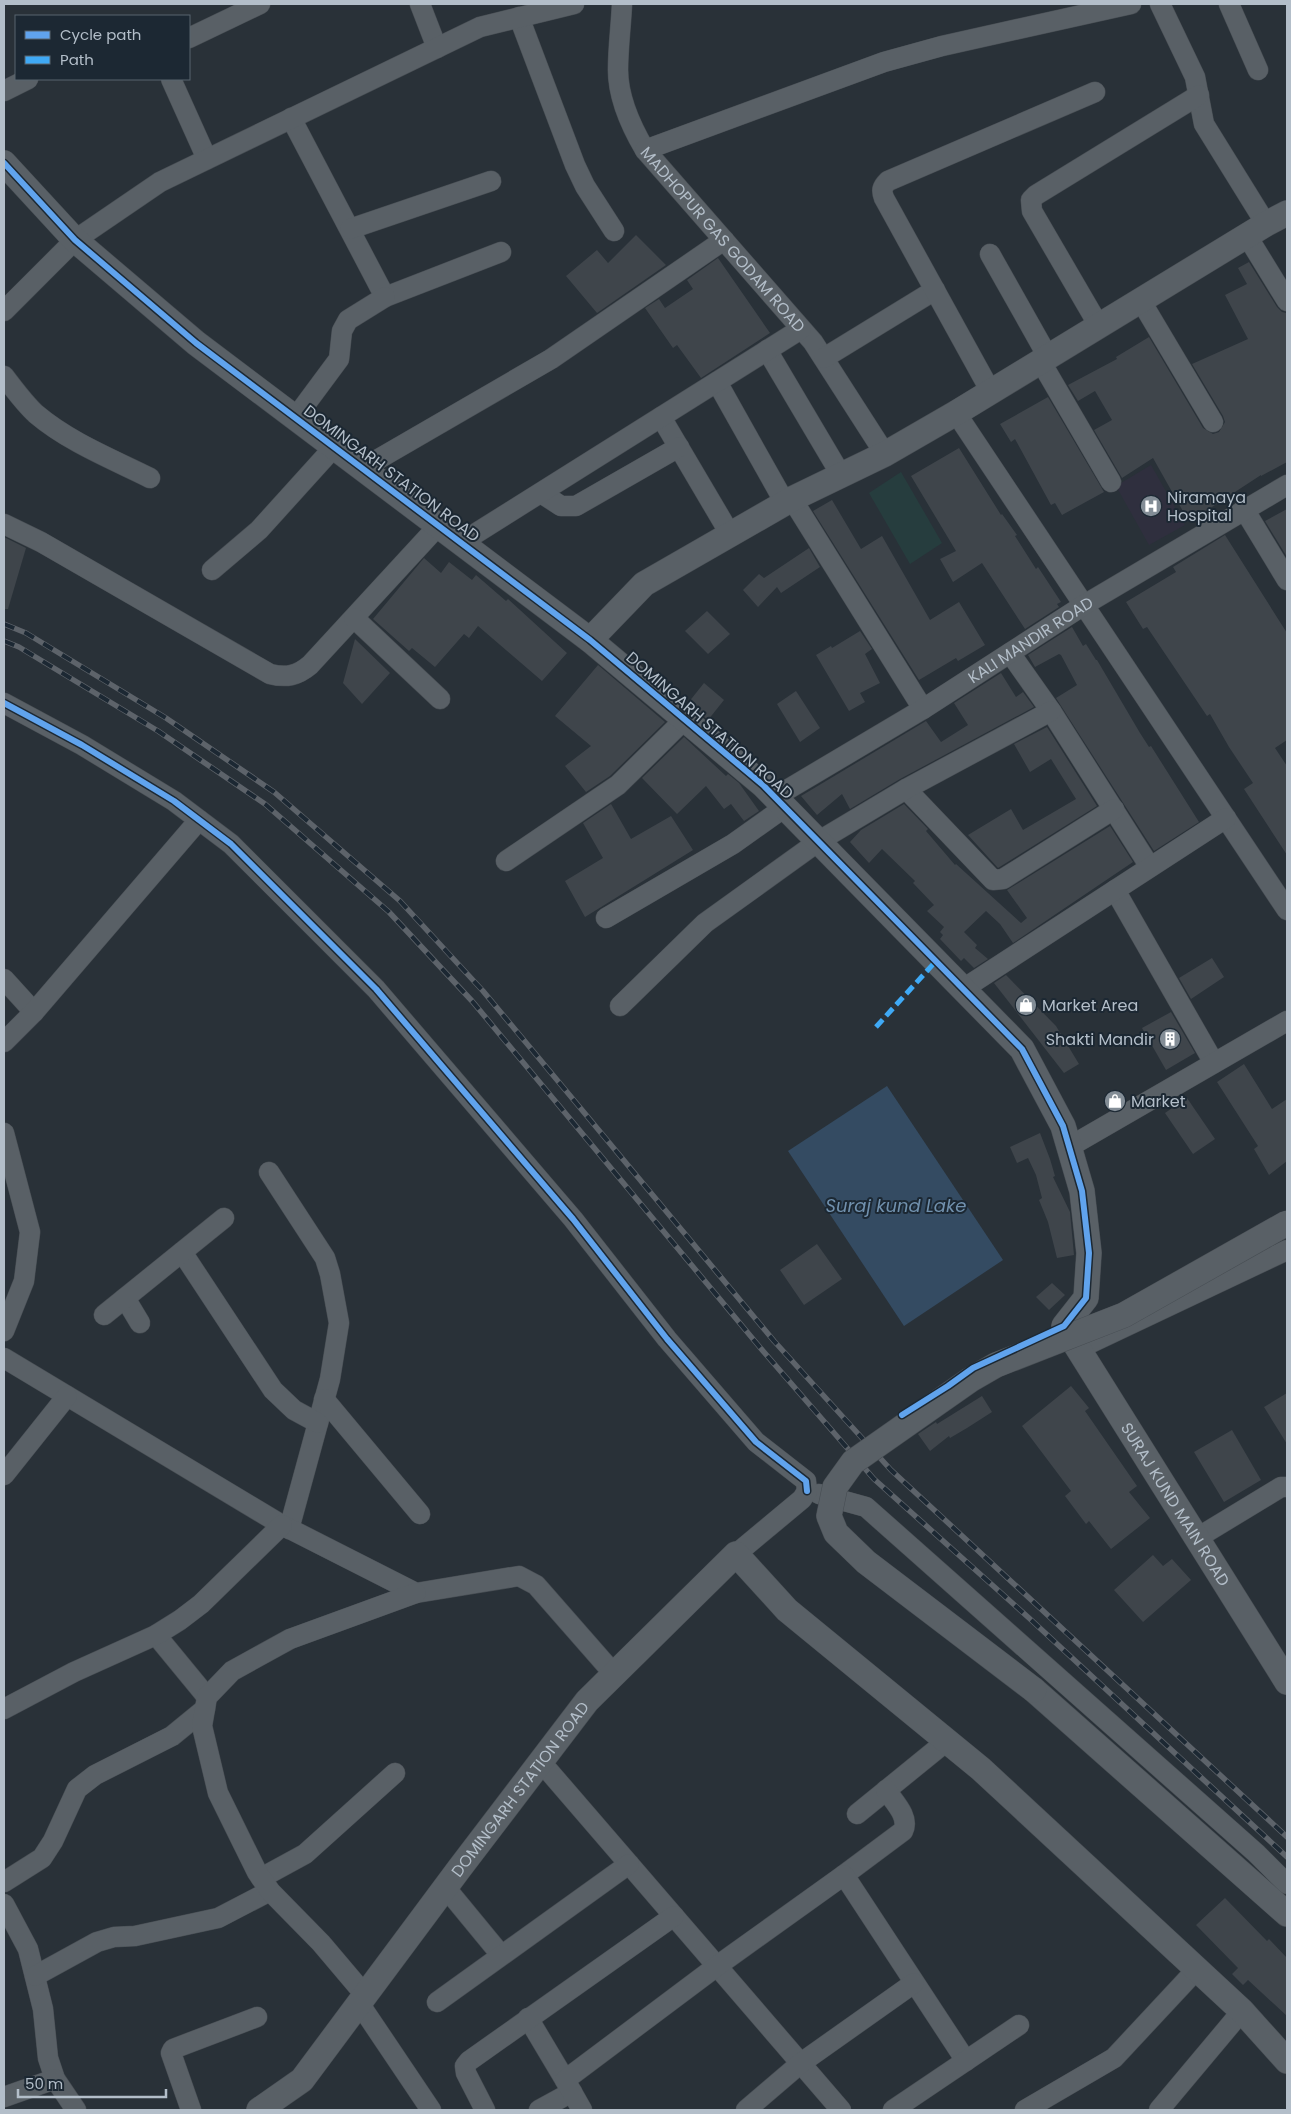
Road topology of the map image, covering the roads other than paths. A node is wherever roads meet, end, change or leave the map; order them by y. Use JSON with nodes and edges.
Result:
{"nodes":[{"id":1,"x":260,"y":4,"type":"edge"},
{"id":2,"x":420,"y":4,"type":"edge"},
{"id":3,"x":574,"y":4,"type":"edge"},
{"id":4,"x":622,"y":4,"type":"edge"},
{"id":5,"x":1130,"y":4,"type":"edge"},
{"id":6,"x":1160,"y":4,"type":"edge"},
{"id":7,"x":1229,"y":4,"type":"edge"},
{"id":8,"x":519,"y":18,"type":"junction"},
{"id":9,"x":190,"y":38,"type":"edge"},
{"id":10,"x":437,"y":48,"type":"junction"},
{"id":11,"x":1258,"y":70,"type":"dead end"},
{"id":12,"x":26,"y":80,"type":"edge"},
{"id":13,"x":170,"y":80,"type":"edge"},
{"id":14,"x":4,"y":92,"type":"edge"},
{"id":15,"x":1095,"y":92,"type":"dead end"},
{"id":16,"x":1198,"y":94,"type":"junction"},
{"id":17,"x":291,"y":118,"type":"junction"},
{"id":18,"x":645,"y":150,"type":"junction"},
{"id":19,"x":207,"y":159,"type":"junction"},
{"id":20,"x":4,"y":163,"type":"edge"},
{"id":21,"x":492,"y":181,"type":"dead end"},
{"id":22,"x":1267,"y":224,"type":"edge"},
{"id":23,"x":350,"y":229,"type":"junction"},
{"id":24,"x":614,"y":232,"type":"dead end"},
{"id":25,"x":75,"y":240,"type":"junction"},
{"id":26,"x":724,"y":240,"type":"junction"},
{"id":27,"x":501,"y":252,"type":"dead end"},
{"id":28,"x":990,"y":254,"type":"dead end"},
{"id":29,"x":935,"y":290,"type":"junction"},
{"id":30,"x":385,"y":297,"type":"junction"},
{"id":31,"x":1141,"y":301,"type":"junction"},
{"id":32,"x":1287,"y":301,"type":"edge"},
{"id":33,"x":4,"y":311,"type":"edge"},
{"id":34,"x":1098,"y":326,"type":"junction"},
{"id":35,"x":802,"y":329,"type":"junction"},
{"id":36,"x":767,"y":350,"type":"junction"},
{"id":37,"x":824,"y":358,"type":"junction"},
{"id":38,"x":1045,"y":359,"type":"junction"},
{"id":39,"x":4,"y":376,"type":"edge"},
{"id":40,"x":718,"y":382,"type":"junction"},
{"id":41,"x":991,"y":392,"type":"junction"},
{"id":42,"x":956,"y":413,"type":"junction"},
{"id":43,"x":296,"y":417,"type":"junction"},
{"id":44,"x":661,"y":417,"type":"junction"},
{"id":45,"x":1214,"y":422,"type":"dead end"},
{"id":46,"x":334,"y":446,"type":"junction"},
{"id":47,"x":678,"y":448,"type":"junction"},
{"id":48,"x":885,"y":454,"type":"junction"},
{"id":49,"x":363,"y":468,"type":"junction"},
{"id":50,"x":840,"y":476,"type":"junction"},
{"id":51,"x":150,"y":478,"type":"dead end"},
{"id":52,"x":1111,"y":482,"type":"dead end"},
{"id":53,"x":1287,"y":485,"type":"edge"},
{"id":54,"x":541,"y":492,"type":"junction"},
{"id":55,"x":788,"y":501,"type":"junction"},
{"id":56,"x":1244,"y":509,"type":"junction"},
{"id":57,"x":4,"y":524,"type":"edge"},
{"id":58,"x":439,"y":525,"type":"junction"},
{"id":59,"x":730,"y":534,"type":"junction"},
{"id":60,"x":462,"y":542,"type":"junction"},
{"id":61,"x":212,"y":570,"type":"dead end"},
{"id":62,"x":1287,"y":580,"type":"edge"},
{"id":63,"x":1084,"y":605,"type":"junction"},
{"id":64,"x":354,"y":618,"type":"junction"},
{"id":65,"x":590,"y":640,"type":"junction"},
{"id":66,"x":1010,"y":652,"type":"junction"},
{"id":67,"x":440,"y":698,"type":"dead end"},
{"id":68,"x":4,"y":702,"type":"edge"},
{"id":69,"x":923,"y":709,"type":"junction"},
{"id":70,"x":1051,"y":711,"type":"junction"},
{"id":71,"x":685,"y":719,"type":"junction"},
{"id":72,"x":906,"y":789,"type":"junction"},
{"id":73,"x":780,"y":802,"type":"junction"},
{"id":74,"x":1114,"y":809,"type":"junction"},
{"id":75,"x":1226,"y":818,"type":"junction"},
{"id":76,"x":199,"y":820,"type":"junction"},
{"id":77,"x":819,"y":841,"type":"junction"},
{"id":78,"x":506,"y":861,"type":"dead end"},
{"id":79,"x":1150,"y":867,"type":"junction"},
{"id":80,"x":1115,"y":890,"type":"junction"},
{"id":81,"x":1287,"y":910,"type":"edge"},
{"id":82,"x":606,"y":918,"type":"dead end"},
{"id":83,"x":4,"y":979,"type":"edge"},
{"id":84,"x":963,"y":989,"type":"junction"},
{"id":85,"x":620,"y":1006,"type":"dead end"},
{"id":86,"x":34,"y":1012,"type":"junction"},
{"id":87,"x":1287,"y":1021,"type":"edge"},
{"id":88,"x":4,"y":1042,"type":"edge"},
{"id":89,"x":1214,"y":1063,"type":"junction"},
{"id":90,"x":4,"y":1133,"type":"edge"},
{"id":91,"x":1069,"y":1147,"type":"junction"},
{"id":92,"x":269,"y":1172,"type":"dead end"},
{"id":93,"x":224,"y":1218,"type":"dead end"},
{"id":94,"x":1287,"y":1223,"type":"edge"},
{"id":95,"x":1287,"y":1250,"type":"edge"},
{"id":96,"x":182,"y":1252,"type":"junction"},
{"id":97,"x":125,"y":1298,"type":"junction"},
{"id":98,"x":104,"y":1315,"type":"dead end"},
{"id":99,"x":140,"y":1323,"type":"dead end"},
{"id":100,"x":1064,"y":1326,"type":"junction"},
{"id":101,"x":4,"y":1331,"type":"edge"},
{"id":102,"x":1078,"y":1349,"type":"junction"},
{"id":103,"x":4,"y":1358,"type":"edge"},
{"id":104,"x":67,"y":1396,"type":"junction"},
{"id":105,"x":324,"y":1399,"type":"junction"},
{"id":106,"x":902,"y":1415,"type":"dead end"},
{"id":107,"x":318,"y":1423,"type":"junction"},
{"id":108,"x":4,"y":1475,"type":"edge"},
{"id":109,"x":1287,"y":1487,"type":"edge"},
{"id":110,"x":807,"y":1491,"type":"junction"},
{"id":111,"x":420,"y":1514,"type":"dead end"},
{"id":112,"x":286,"y":1527,"type":"junction"},
{"id":113,"x":1197,"y":1538,"type":"junction"},
{"id":114,"x":736,"y":1554,"type":"junction"},
{"id":115,"x":416,"y":1593,"type":"junction"},
{"id":116,"x":156,"y":1635,"type":"junction"},
{"id":117,"x":614,"y":1674,"type":"junction"},
{"id":118,"x":1287,"y":1682,"type":"edge"},
{"id":119,"x":206,"y":1703,"type":"junction"},
{"id":120,"x":4,"y":1709,"type":"edge"},
{"id":121,"x":948,"y":1740,"type":"junction"},
{"id":122,"x":541,"y":1762,"type":"junction"},
{"id":123,"x":395,"y":1774,"type":"dead end"},
{"id":124,"x":886,"y":1790,"type":"junction"},
{"id":125,"x":857,"y":1814,"type":"dead end"},
{"id":126,"x":629,"y":1864,"type":"junction"},
{"id":127,"x":844,"y":1875,"type":"junction"},
{"id":128,"x":4,"y":1882,"type":"edge"},
{"id":129,"x":1287,"y":1884,"type":"edge"},
{"id":130,"x":266,"y":1885,"type":"junction"},
{"id":131,"x":445,"y":1887,"type":"junction"},
{"id":132,"x":4,"y":1904,"type":"edge"},
{"id":133,"x":1287,"y":1914,"type":"edge"},
{"id":134,"x":674,"y":1916,"type":"junction"},
{"id":135,"x":501,"y":1955,"type":"junction"},
{"id":136,"x":717,"y":1966,"type":"junction"},
{"id":137,"x":1197,"y":1969,"type":"junction"},
{"id":138,"x":35,"y":1976,"type":"junction"},
{"id":139,"x":914,"y":1983,"type":"junction"},
{"id":140,"x":362,"y":1999,"type":"junction"},
{"id":141,"x":437,"y":2002,"type":"dead end"},
{"id":142,"x":1242,"y":2011,"type":"junction"},
{"id":143,"x":257,"y":2017,"type":"dead end"},
{"id":144,"x":528,"y":2018,"type":"junction"},
{"id":145,"x":1019,"y":2025,"type":"dead end"},
{"id":146,"x":966,"y":2061,"type":"junction"},
{"id":147,"x":1287,"y":2061,"type":"edge"},
{"id":148,"x":801,"y":2063,"type":"junction"},
{"id":149,"x":55,"y":2079,"type":"junction"},
{"id":150,"x":569,"y":2086,"type":"junction"},
{"id":151,"x":4,"y":2097,"type":"edge"},
{"id":152,"x":76,"y":2110,"type":"edge"},
{"id":153,"x":191,"y":2110,"type":"edge"},
{"id":154,"x":259,"y":2110,"type":"edge"},
{"id":155,"x":432,"y":2110,"type":"edge"},
{"id":156,"x":485,"y":2110,"type":"edge"},
{"id":157,"x":539,"y":2110,"type":"edge"},
{"id":158,"x":582,"y":2110,"type":"edge"},
{"id":159,"x":746,"y":2110,"type":"edge"},
{"id":160,"x":841,"y":2110,"type":"edge"},
{"id":161,"x":893,"y":2110,"type":"edge"},
{"id":162,"x":1025,"y":2110,"type":"edge"},
{"id":163,"x":1159,"y":2110,"type":"edge"}],
"edges":[{"from":1,"to":9,"type":"street"},
{"from":2,"to":10,"type":"street"},
{"from":3,"to":8,"type":"street"},
{"from":4,"to":18,"type":"street","name":"MADHOPUR GAS GODAM ROAD"},
{"from":5,"to":18,"type":"street"},
{"from":6,"to":16,"type":"street"},
{"from":7,"to":11,"type":"street"},
{"from":8,"to":10,"type":"street"},
{"from":8,"to":24,"type":"street"},
{"from":10,"to":17,"type":"street"},
{"from":12,"to":14,"type":"street"},
{"from":13,"to":19,"type":"street"},
{"from":15,"to":29,"type":"street"},
{"from":16,"to":22,"type":"street"},
{"from":16,"to":34,"type":"street"},
{"from":17,"to":19,"type":"street"},
{"from":17,"to":23,"type":"street"},
{"from":18,"to":26,"type":"street","name":"MADHOPUR GAS GODAM ROAD"},
{"from":19,"to":25,"type":"street"},
{"from":20,"to":25,"type":"street","name":"DOMINGARH STATION ROAD"},
{"from":21,"to":23,"type":"street"},
{"from":22,"to":31,"type":"street"},
{"from":22,"to":32,"type":"street"},
{"from":23,"to":30,"type":"street"},
{"from":25,"to":33,"type":"street"},
{"from":25,"to":43,"type":"street","name":"DOMINGARH STATION ROAD"},
{"from":26,"to":35,"type":"street","name":"MADHOPUR GAS GODAM ROAD"},
{"from":26,"to":49,"type":"street"},
{"from":27,"to":30,"type":"street"},
{"from":28,"to":38,"type":"street"},
{"from":29,"to":37,"type":"street"},
{"from":29,"to":41,"type":"street"},
{"from":30,"to":43,"type":"street"},
{"from":31,"to":34,"type":"street"},
{"from":31,"to":45,"type":"street"},
{"from":34,"to":38,"type":"street"},
{"from":35,"to":36,"type":"street"},
{"from":35,"to":37,"type":"street","name":"MADHOPUR GAS GODAM ROAD"},
{"from":36,"to":40,"type":"street"},
{"from":36,"to":50,"type":"street"},
{"from":37,"to":48,"type":"street","name":"MADHOPUR GAS GODAM ROAD"},
{"from":38,"to":41,"type":"street"},
{"from":38,"to":52,"type":"street"},
{"from":39,"to":51,"type":"street"},
{"from":40,"to":44,"type":"street"},
{"from":40,"to":55,"type":"street"},
{"from":41,"to":42,"type":"street"},
{"from":42,"to":48,"type":"street"},
{"from":42,"to":63,"type":"street"},
{"from":43,"to":46,"type":"street","name":"DOMINGARH STATION ROAD"},
{"from":44,"to":47,"type":"street"},
{"from":44,"to":54,"type":"street"},
{"from":46,"to":49,"type":"street","name":"DOMINGARH STATION ROAD"},
{"from":46,"to":61,"type":"street"},
{"from":47,"to":54,"type":"street"},
{"from":47,"to":59,"type":"street"},
{"from":48,"to":50,"type":"street"},
{"from":49,"to":58,"type":"street","name":"DOMINGARH STATION ROAD"},
{"from":50,"to":55,"type":"street"},
{"from":53,"to":56,"type":"street","name":"KALI MANDIR ROAD"},
{"from":54,"to":60,"type":"street"},
{"from":55,"to":59,"type":"street"},
{"from":55,"to":69,"type":"street"},
{"from":56,"to":62,"type":"street"},
{"from":56,"to":63,"type":"street","name":"KALI MANDIR ROAD"},
{"from":57,"to":64,"type":"street"},
{"from":58,"to":60,"type":"street","name":"DOMINGARH STATION ROAD"},
{"from":58,"to":64,"type":"street"},
{"from":59,"to":65,"type":"street"},
{"from":60,"to":65,"type":"street","name":"DOMINGARH STATION ROAD"},
{"from":63,"to":66,"type":"street","name":"KALI MANDIR ROAD"},
{"from":63,"to":75,"type":"street"},
{"from":64,"to":67,"type":"street"},
{"from":65,"to":71,"type":"street","name":"DOMINGARH STATION ROAD"},
{"from":66,"to":69,"type":"street","name":"KALI MANDIR ROAD"},
{"from":66,"to":70,"type":"street"},
{"from":68,"to":76,"type":"street"},
{"from":69,"to":73,"type":"street","name":"KALI MANDIR ROAD"},
{"from":70,"to":72,"type":"street"},
{"from":70,"to":74,"type":"street"},
{"from":71,"to":73,"type":"street","name":"DOMINGARH STATION ROAD"},
{"from":71,"to":78,"type":"street"},
{"from":72,"to":74,"type":"street"},
{"from":72,"to":77,"type":"street"},
{"from":73,"to":77,"type":"street","name":"DOMINGARH STATION ROAD"},
{"from":73,"to":82,"type":"street","name":"KALI MANDIR ROAD"},
{"from":74,"to":79,"type":"street"},
{"from":75,"to":79,"type":"street"},
{"from":75,"to":81,"type":"street"},
{"from":76,"to":86,"type":"street"},
{"from":76,"to":110,"type":"street"},
{"from":77,"to":84,"type":"street","name":"DOMINGARH STATION ROAD"},
{"from":77,"to":85,"type":"street"},
{"from":79,"to":80,"type":"street"},
{"from":80,"to":84,"type":"street"},
{"from":80,"to":89,"type":"street"},
{"from":83,"to":86,"type":"street"},
{"from":84,"to":91,"type":"street","name":"DOMINGARH STATION ROAD"},
{"from":86,"to":88,"type":"street"},
{"from":87,"to":89,"type":"street"},
{"from":89,"to":91,"type":"street"},
{"from":90,"to":101,"type":"street"},
{"from":91,"to":100,"type":"street","name":"DOMINGARH STATION ROAD"},
{"from":92,"to":105,"type":"street"},
{"from":93,"to":96,"type":"street"},
{"from":94,"to":133,"type":"street","bridge":true},
{"from":95,"to":102,"type":"street"},
{"from":96,"to":97,"type":"street"},
{"from":96,"to":107,"type":"street"},
{"from":97,"to":98,"type":"street"},
{"from":97,"to":99,"type":"street"},
{"from":100,"to":102,"type":"street","name":"SURAJ KUND MAIN ROAD"},
{"from":100,"to":106,"type":"street","name":"DOMINGARH STATION ROAD"},
{"from":102,"to":113,"type":"street","name":"SURAJ KUND MAIN ROAD"},
{"from":103,"to":104,"type":"street"},
{"from":104,"to":108,"type":"street"},
{"from":104,"to":112,"type":"street"},
{"from":105,"to":107,"type":"street"},
{"from":105,"to":111,"type":"street"},
{"from":107,"to":112,"type":"street"},
{"from":109,"to":113,"type":"street"},
{"from":110,"to":114,"type":"street","name":"DOMINGARH STATION ROAD"},
{"from":110,"to":129,"type":"street"},
{"from":112,"to":115,"type":"street"},
{"from":112,"to":116,"type":"street"},
{"from":113,"to":118,"type":"street","name":"SURAJ KUND MAIN ROAD"},
{"from":114,"to":117,"type":"street","name":"DOMINGARH STATION ROAD"},
{"from":114,"to":121,"type":"street"},
{"from":115,"to":117,"type":"street"},
{"from":115,"to":119,"type":"street"},
{"from":116,"to":119,"type":"street"},
{"from":116,"to":120,"type":"street"},
{"from":117,"to":122,"type":"street","name":"DOMINGARH STATION ROAD"},
{"from":119,"to":128,"type":"street"},
{"from":119,"to":130,"type":"street"},
{"from":121,"to":124,"type":"street"},
{"from":121,"to":137,"type":"street"},
{"from":122,"to":126,"type":"street"},
{"from":122,"to":131,"type":"street","name":"DOMINGARH STATION ROAD"},
{"from":123,"to":130,"type":"street"},
{"from":124,"to":125,"type":"street"},
{"from":124,"to":127,"type":"street"},
{"from":126,"to":134,"type":"street"},
{"from":126,"to":135,"type":"street"},
{"from":127,"to":136,"type":"street"},
{"from":127,"to":139,"type":"street"},
{"from":130,"to":138,"type":"street"},
{"from":130,"to":140,"type":"street"},
{"from":131,"to":135,"type":"street"},
{"from":131,"to":140,"type":"street","name":"DOMINGARH STATION ROAD"},
{"from":132,"to":138,"type":"street"},
{"from":134,"to":136,"type":"street"},
{"from":134,"to":144,"type":"street"},
{"from":135,"to":141,"type":"street"},
{"from":136,"to":148,"type":"street"},
{"from":136,"to":150,"type":"street"},
{"from":137,"to":142,"type":"street"},
{"from":137,"to":162,"type":"street"},
{"from":138,"to":149,"type":"street"},
{"from":139,"to":146,"type":"street"},
{"from":139,"to":148,"type":"street"},
{"from":140,"to":154,"type":"street","name":"DOMINGARH STATION ROAD"},
{"from":140,"to":155,"type":"street"},
{"from":142,"to":147,"type":"street"},
{"from":142,"to":163,"type":"street"},
{"from":143,"to":153,"type":"street"},
{"from":144,"to":150,"type":"street"},
{"from":144,"to":156,"type":"street"},
{"from":145,"to":146,"type":"street"},
{"from":146,"to":161,"type":"street"},
{"from":148,"to":159,"type":"street"},
{"from":148,"to":160,"type":"street"},
{"from":149,"to":151,"type":"street"},
{"from":149,"to":152,"type":"street"},
{"from":150,"to":157,"type":"street"},
{"from":150,"to":158,"type":"street"}]}
